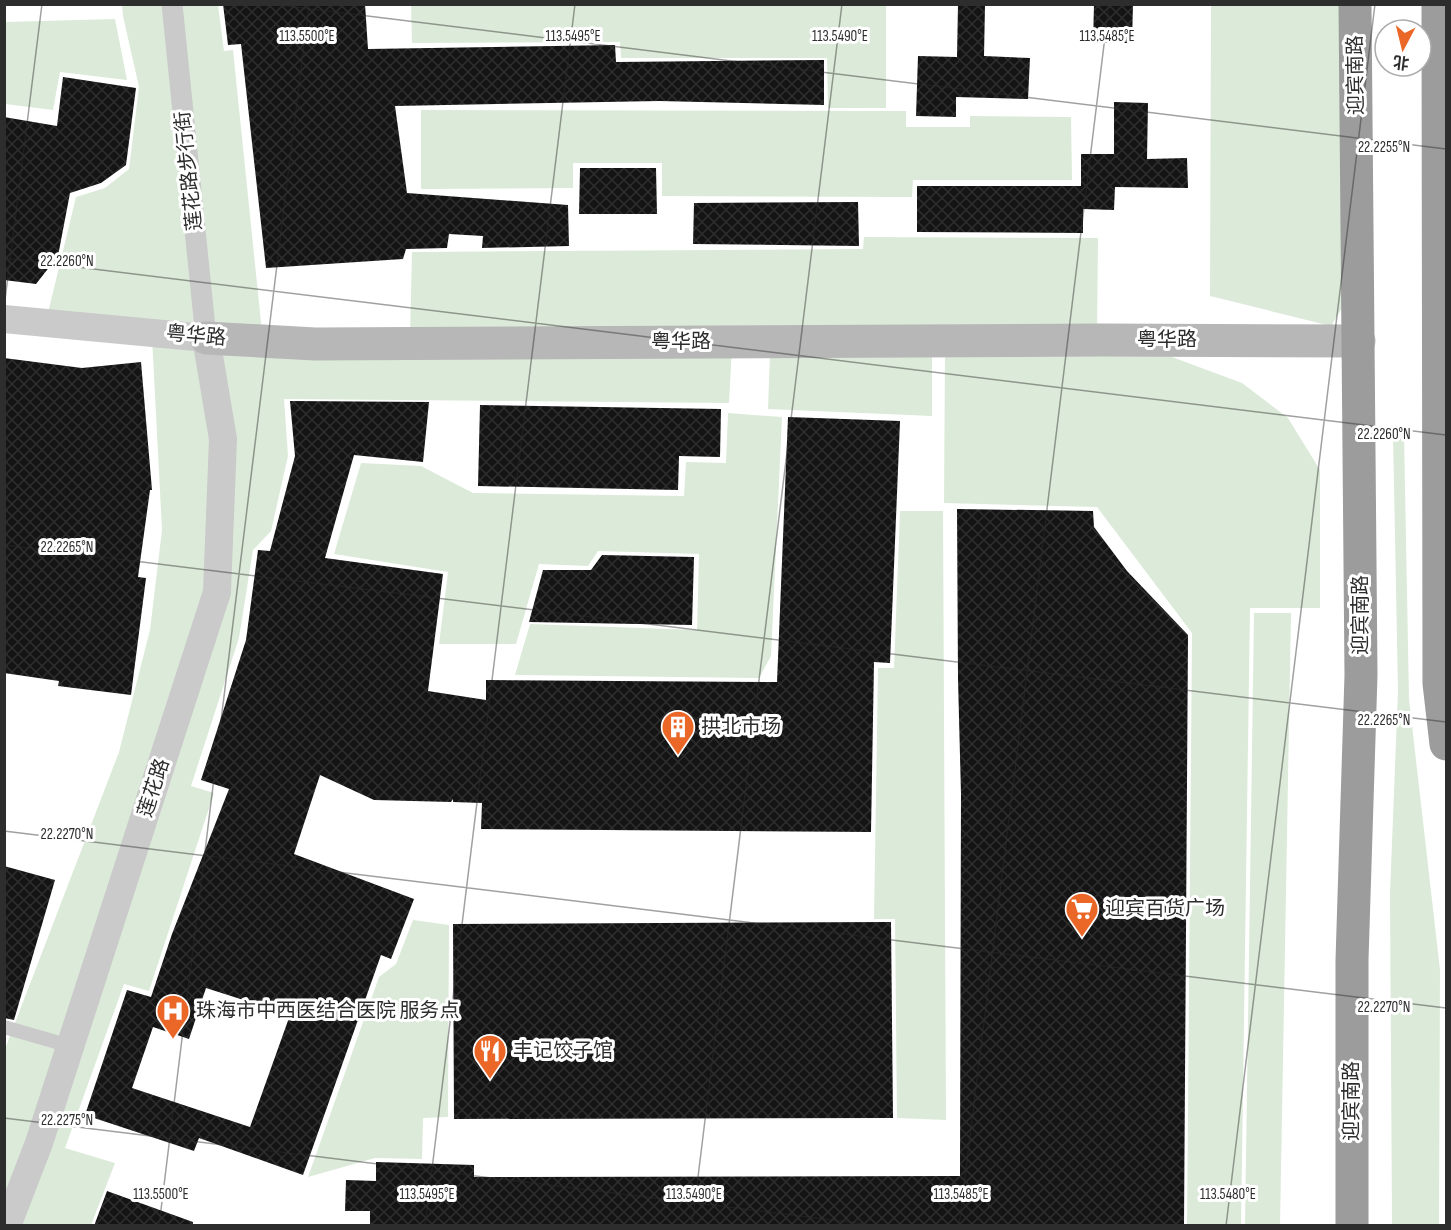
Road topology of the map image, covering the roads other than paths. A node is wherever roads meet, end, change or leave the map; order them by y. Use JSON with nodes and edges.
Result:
{"nodes":[{"id":1,"x":172,"y":4,"type":"edge"},
{"id":2,"x":1355,"y":4,"type":"edge"},
{"id":3,"x":1438,"y":4,"type":"edge"},
{"id":4,"x":4,"y":319,"type":"edge"},
{"id":5,"x":206,"y":338,"type":"junction"},
{"id":6,"x":1443,"y":339,"type":"edge"},
{"id":7,"x":1359,"y":341,"type":"junction"},
{"id":8,"x":1446,"y":744,"type":"edge"},
{"id":9,"x":4,"y":1027,"type":"edge"},
{"id":10,"x":70,"y":1046,"type":"junction"},
{"id":11,"x":7,"y":1226,"type":"edge"},
{"id":12,"x":1352,"y":1226,"type":"edge"}],
"edges":[{"from":1,"to":5,"type":"street","name":"莲花路步行街"},
{"from":2,"to":7,"type":"highway","name":"迎宾南路"},
{"from":3,"to":6,"type":"highway"},
{"from":4,"to":5,"type":"street","name":"粤华路"},
{"from":5,"to":7,"type":"main road","name":"粤华路"},
{"from":5,"to":10,"type":"street","name":"莲花路"},
{"from":6,"to":8,"type":"highway"},
{"from":7,"to":12,"type":"highway","name":"迎宾南路"},
{"from":9,"to":10,"type":"lane"},
{"from":10,"to":11,"type":"street","name":"莲花路"}]}
